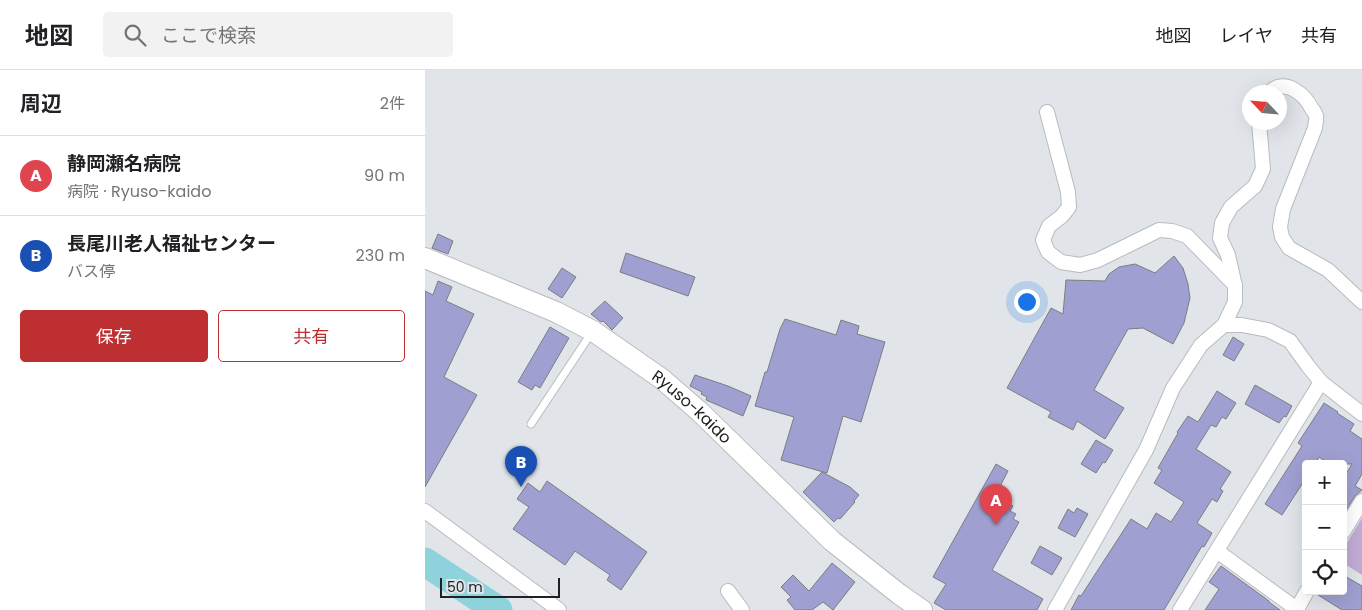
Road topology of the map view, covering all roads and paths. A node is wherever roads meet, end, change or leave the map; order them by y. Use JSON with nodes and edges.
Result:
{"nodes":[{"id":1,"x":1287,"y":88,"type":"edge"},
{"id":2,"x":1047,"y":112,"type":"dead end"},
{"id":3,"x":1260,"y":130,"type":"edge"},
{"id":4,"x":425,"y":258,"type":"edge"},
{"id":5,"x":1235,"y":286,"type":"junction"},
{"id":6,"x":1362,"y":302,"type":"edge"},
{"id":7,"x":1224,"y":325,"type":"junction"},
{"id":8,"x":593,"y":331,"type":"junction"},
{"id":9,"x":1321,"y":382,"type":"junction"},
{"id":10,"x":1362,"y":414,"type":"edge"},
{"id":11,"x":531,"y":424,"type":"dead end"},
{"id":12,"x":1362,"y":501,"type":"edge"},
{"id":13,"x":425,"y":511,"type":"edge"},
{"id":14,"x":1347,"y":525,"type":"edge"},
{"id":15,"x":1217,"y":551,"type":"junction"},
{"id":16,"x":728,"y":591,"type":"dead end"},
{"id":17,"x":1305,"y":595,"type":"edge"},
{"id":18,"x":559,"y":610,"type":"edge"},
{"id":19,"x":742,"y":610,"type":"edge"},
{"id":20,"x":922,"y":610,"type":"edge"},
{"id":21,"x":1055,"y":610,"type":"edge"},
{"id":22,"x":1180,"y":610,"type":"edge"},
{"id":23,"x":1297,"y":610,"type":"edge"}],
"edges":[{"from":1,"to":6,"type":"street"},
{"from":2,"to":5,"type":"street"},
{"from":3,"to":5,"type":"street"},
{"from":4,"to":8,"type":"main road","name":"Ryuso-kaido"},
{"from":5,"to":7,"type":"street"},
{"from":7,"to":9,"type":"street"},
{"from":7,"to":21,"type":"street"},
{"from":8,"to":11,"type":"lane"},
{"from":8,"to":20,"type":"main road","name":"Ryuso-kaido"},
{"from":9,"to":10,"type":"street"},
{"from":9,"to":15,"type":"street"},
{"from":12,"to":14,"type":"street"},
{"from":13,"to":18,"type":"street"},
{"from":15,"to":22,"type":"street"},
{"from":15,"to":23,"type":"street"},
{"from":16,"to":19,"type":"street"},
{"from":17,"to":23,"type":"street"}]}
